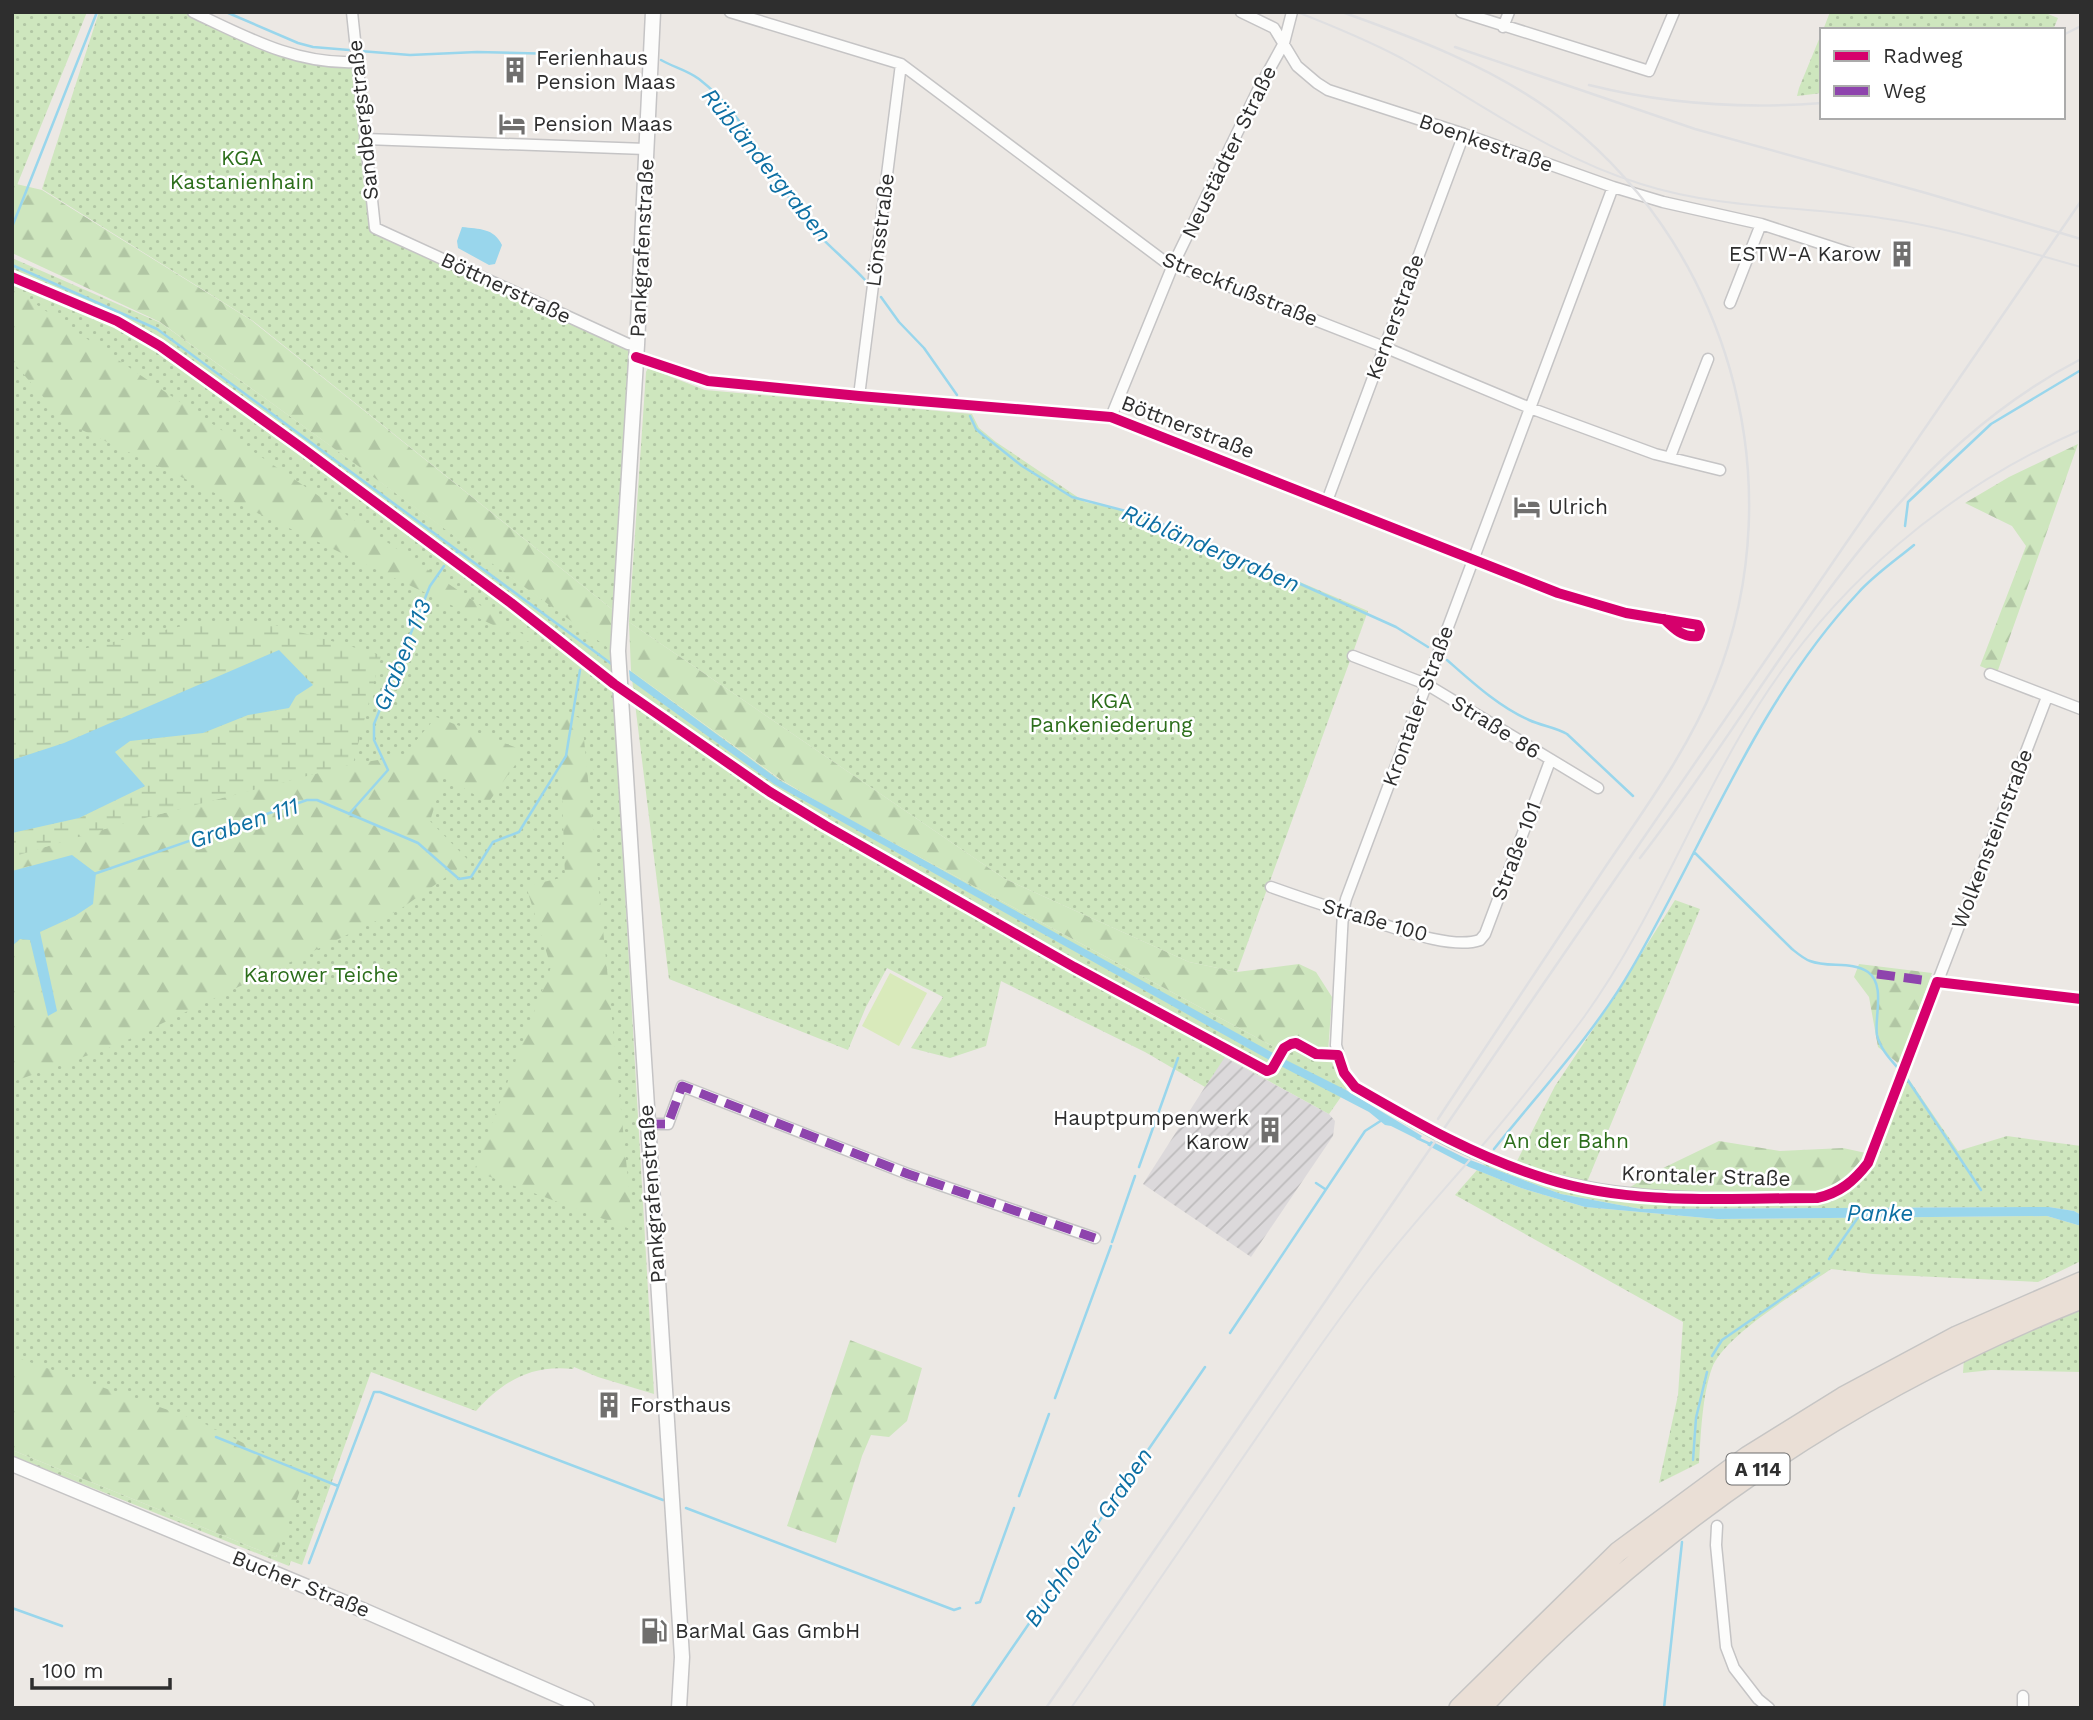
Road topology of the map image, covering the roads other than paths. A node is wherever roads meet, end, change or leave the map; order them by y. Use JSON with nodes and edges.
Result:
{"nodes":[{"id":1,"x":193,"y":12,"type":"edge"},
{"id":2,"x":352,"y":12,"type":"edge"},
{"id":3,"x":653,"y":12,"type":"edge"},
{"id":4,"x":730,"y":12,"type":"edge"},
{"id":5,"x":1241,"y":12,"type":"edge"},
{"id":6,"x":1292,"y":12,"type":"edge"},
{"id":7,"x":1461,"y":12,"type":"edge"},
{"id":8,"x":1509,"y":12,"type":"edge"},
{"id":9,"x":1674,"y":12,"type":"edge"},
{"id":10,"x":1503,"y":27,"type":"junction"},
{"id":11,"x":1284,"y":43,"type":"junction"},
{"id":12,"x":357,"y":62,"type":"junction"},
{"id":13,"x":901,"y":64,"type":"junction"},
{"id":14,"x":1464,"y":134,"type":"junction"},
{"id":15,"x":365,"y":139,"type":"junction"},
{"id":16,"x":646,"y":149,"type":"junction"},
{"id":17,"x":1613,"y":187,"type":"junction"},
{"id":18,"x":1761,"y":224,"type":"junction"},
{"id":19,"x":375,"y":228,"type":"joint"},
{"id":20,"x":1853,"y":254,"type":"dead end"},
{"id":21,"x":1173,"y":265,"type":"junction"},
{"id":22,"x":1731,"y":303,"type":"dead end"},
{"id":23,"x":1384,"y":347,"type":"junction"},
{"id":24,"x":637,"y":351,"type":"junction"},
{"id":25,"x":1708,"y":359,"type":"dead end"},
{"id":26,"x":859,"y":397,"type":"junction"},
{"id":27,"x":1530,"y":408,"type":"junction"},
{"id":28,"x":1111,"y":417,"type":"junction"},
{"id":29,"x":1670,"y":457,"type":"junction"},
{"id":30,"x":1720,"y":470,"type":"dead end"},
{"id":31,"x":1327,"y":501,"type":"junction"},
{"id":32,"x":1472,"y":558,"type":"junction"},
{"id":33,"x":1664,"y":619,"type":"dead end"},
{"id":34,"x":1353,"y":656,"type":"dead end"},
{"id":35,"x":1990,"y":674,"type":"dead end"},
{"id":36,"x":1426,"y":684,"type":"junction"},
{"id":37,"x":2047,"y":697,"type":"junction"},
{"id":38,"x":2081,"y":709,"type":"edge"},
{"id":39,"x":1550,"y":761,"type":"junction"},
{"id":40,"x":1598,"y":788,"type":"dead end"},
{"id":41,"x":1271,"y":887,"type":"dead end"},
{"id":42,"x":1343,"y":912,"type":"junction"},
{"id":43,"x":1480,"y":940,"type":"joint"},
{"id":44,"x":1937,"y":982,"type":"junction"},
{"id":45,"x":2081,"y":999,"type":"edge"},
{"id":46,"x":647,"y":1124,"type":"junction"},
{"id":47,"x":1095,"y":1238,"type":"dead end"},
{"id":48,"x":2081,"y":1282,"type":"edge"},
{"id":49,"x":2081,"y":1298,"type":"edge"},
{"id":50,"x":12,"y":1464,"type":"edge"},
{"id":51,"x":1717,"y":1526,"type":"dead end"},
{"id":52,"x":587,"y":1708,"type":"edge"},
{"id":53,"x":679,"y":1708,"type":"edge"},
{"id":54,"x":1459,"y":1708,"type":"edge"},
{"id":55,"x":1481,"y":1708,"type":"edge"},
{"id":56,"x":1769,"y":1708,"type":"edge"}],
"edges":[{"from":1,"to":12,"type":"street"},
{"from":2,"to":12,"type":"street","name":"Sandbergstraße"},
{"from":3,"to":16,"type":"main road","name":"Pankgrafenstraße"},
{"from":4,"to":13,"type":"street","name":"Streckfußstraße"},
{"from":5,"to":11,"type":"street","name":"Boenkestraße"},
{"from":6,"to":11,"type":"street","name":"Neustädter Straße"},
{"from":7,"to":10,"type":"street"},
{"from":8,"to":10,"type":"street"},
{"from":9,"to":10,"type":"street"},
{"from":11,"to":14,"type":"street","name":"Boenkestraße"},
{"from":11,"to":21,"type":"street","name":"Neustädter Straße"},
{"from":12,"to":15,"type":"street","name":"Sandbergstraße"},
{"from":13,"to":21,"type":"street","name":"Streckfußstraße"},
{"from":13,"to":26,"type":"street","name":"Lönsstraße"},
{"from":14,"to":17,"type":"street","name":"Boenkestraße"},
{"from":14,"to":23,"type":"street","name":"Kernerstraße"},
{"from":15,"to":16,"type":"street"},
{"from":15,"to":19,"type":"street","name":"Sandbergstraße"},
{"from":16,"to":24,"type":"main road","name":"Pankgrafenstraße"},
{"from":17,"to":18,"type":"street","name":"Boenkestraße"},
{"from":17,"to":27,"type":"street","name":"Krontaler Straße"},
{"from":18,"to":20,"type":"street","name":"Boenkestraße"},
{"from":18,"to":22,"type":"street"},
{"from":19,"to":24,"type":"street","name":"Böttnerstraße"},
{"from":21,"to":23,"type":"street","name":"Streckfußstraße"},
{"from":21,"to":28,"type":"street","name":"Neustädter Straße"},
{"from":23,"to":27,"type":"street","name":"Streckfußstraße"},
{"from":23,"to":31,"type":"street","name":"Kernerstraße"},
{"from":24,"to":26,"type":"street","name":"Böttnerstraße"},
{"from":24,"to":46,"type":"main road","name":"Pankgrafenstraße"},
{"from":25,"to":29,"type":"street"},
{"from":26,"to":28,"type":"street","name":"Böttnerstraße"},
{"from":27,"to":29,"type":"street","name":"Streckfußstraße"},
{"from":27,"to":32,"type":"street","name":"Krontaler Straße"},
{"from":28,"to":31,"type":"street","name":"Böttnerstraße"},
{"from":29,"to":30,"type":"street","name":"Streckfußstraße"},
{"from":31,"to":32,"type":"street","name":"Böttnerstraße"},
{"from":32,"to":33,"type":"street","name":"Böttnerstraße"},
{"from":32,"to":36,"type":"street","name":"Krontaler Straße"},
{"from":34,"to":36,"type":"street","name":"Straße 86"},
{"from":35,"to":37,"type":"street"},
{"from":36,"to":39,"type":"street","name":"Straße 86"},
{"from":36,"to":42,"type":"street","name":"Krontaler Straße"},
{"from":37,"to":38,"type":"street"},
{"from":37,"to":44,"type":"street","name":"Wolkensteinstraße"},
{"from":39,"to":40,"type":"street","name":"Straße 86"},
{"from":39,"to":43,"type":"street","name":"Straße 101"},
{"from":41,"to":42,"type":"street","name":"Straße 100"},
{"from":42,"to":43,"type":"street","name":"Straße 100"},
{"from":42,"to":44,"type":"street","name":"Krontaler Straße"},
{"from":44,"to":45,"type":"street"},
{"from":46,"to":47,"type":"street"},
{"from":46,"to":53,"type":"main road","name":"Pankgrafenstraße"},
{"from":48,"to":54,"type":"highway","number":"A 114"},
{"from":49,"to":55,"type":"highway","number":"A 114"},
{"from":50,"to":52,"type":"main road","name":"Bucher Straße"},
{"from":51,"to":56,"type":"street"}]}
